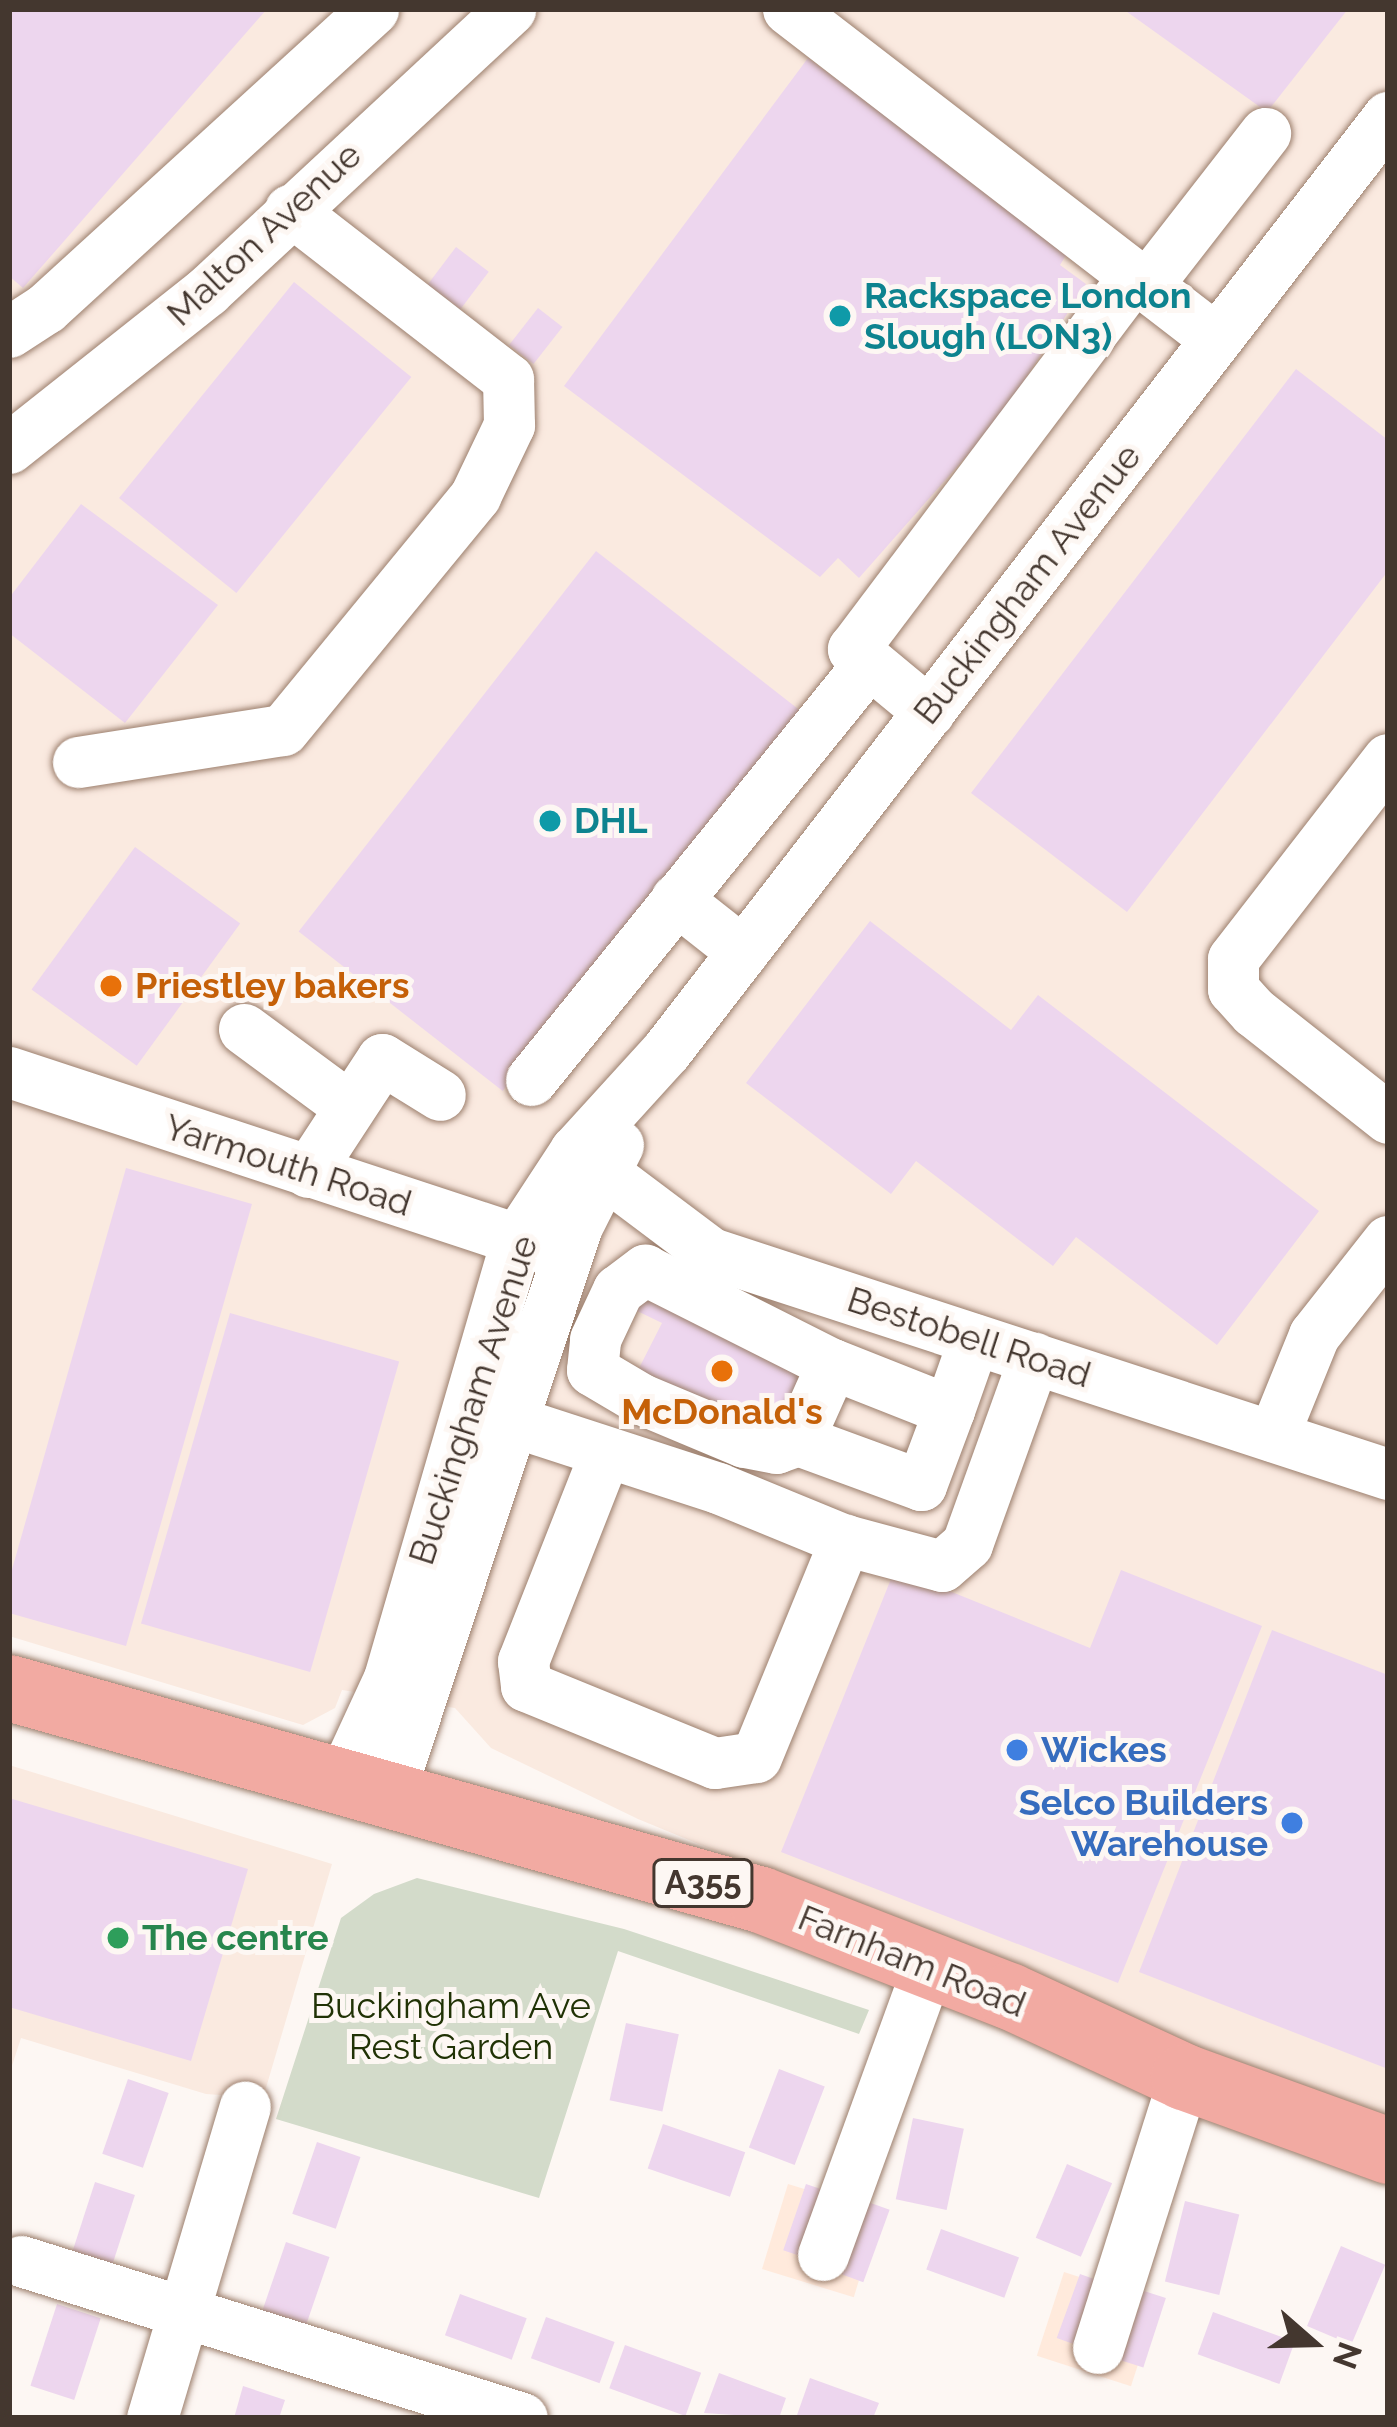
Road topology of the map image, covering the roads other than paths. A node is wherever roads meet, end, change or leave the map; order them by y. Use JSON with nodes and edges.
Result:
{"nodes":[{"id":1,"x":373,"y":9,"type":"edge"},
{"id":2,"x":510,"y":9,"type":"edge"},
{"id":3,"x":788,"y":9,"type":"edge"},
{"id":4,"x":1388,"y":117,"type":"edge"},
{"id":5,"x":1265,"y":133,"type":"dead end"},
{"id":6,"x":290,"y":210,"type":"junction"},
{"id":7,"x":1140,"y":281,"type":"junction"},
{"id":8,"x":9,"y":332,"type":"edge"},
{"id":9,"x":1216,"y":339,"type":"junction"},
{"id":10,"x":9,"y":448,"type":"edge"},
{"id":11,"x":868,"y":663,"type":"junction"},
{"id":12,"x":929,"y":712,"type":"junction"},
{"id":13,"x":1388,"y":759,"type":"edge"},
{"id":14,"x":78,"y":762,"type":"dead end"},
{"id":15,"x":676,"y":899,"type":"junction"},
{"id":16,"x":742,"y":952,"type":"junction"},
{"id":17,"x":244,"y":1029,"type":"dead end"},
{"id":18,"x":10,"y":1074,"type":"edge"},
{"id":19,"x":531,"y":1080,"type":"dead end"},
{"id":20,"x":440,"y":1095,"type":"dead end"},
{"id":21,"x":347,"y":1105,"type":"junction"},
{"id":22,"x":1388,"y":1118,"type":"edge"},
{"id":23,"x":590,"y":1162,"type":"junction"},
{"id":24,"x":308,"y":1172,"type":"junction"},
{"id":25,"x":516,"y":1241,"type":"junction"},
{"id":26,"x":1388,"y":1241,"type":"edge"},
{"id":27,"x":568,"y":1255,"type":"junction"},
{"id":28,"x":974,"y":1339,"type":"junction"},
{"id":29,"x":1034,"y":1358,"type":"junction"},
{"id":30,"x":832,"y":1364,"type":"junction"},
{"id":31,"x":463,"y":1405,"type":"junction"},
{"id":32,"x":949,"y":1410,"type":"junction"},
{"id":33,"x":513,"y":1421,"type":"junction"},
{"id":34,"x":1274,"y":1436,"type":"junction"},
{"id":35,"x":787,"y":1444,"type":"junction"},
{"id":36,"x":605,"y":1453,"type":"junction"},
{"id":37,"x":1388,"y":1474,"type":"edge"},
{"id":38,"x":845,"y":1540,"type":"junction"},
{"id":39,"x":9,"y":1688,"type":"edge"},
{"id":40,"x":365,"y":1788,"type":"junction"},
{"id":41,"x":928,"y":1966,"type":"junction"},
{"id":42,"x":1184,"y":2078,"type":"junction"},
{"id":43,"x":245,"y":2107,"type":"dead end"},
{"id":44,"x":1388,"y":2151,"type":"edge"},
{"id":45,"x":823,"y":2255,"type":"dead end"},
{"id":46,"x":21,"y":2261,"type":"dead end"},
{"id":47,"x":186,"y":2312,"type":"junction"},
{"id":48,"x":1098,"y":2348,"type":"dead end"},
{"id":49,"x":152,"y":2418,"type":"edge"},
{"id":50,"x":522,"y":2418,"type":"edge"}],
"edges":[{"from":1,"to":8,"type":"street"},
{"from":2,"to":6,"type":"street","name":"Malton Avenue"},
{"from":3,"to":7,"type":"street"},
{"from":4,"to":9,"type":"street","name":"Buckingham Avenue"},
{"from":5,"to":7,"type":"street"},
{"from":6,"to":10,"type":"street","name":"Malton Avenue"},
{"from":6,"to":14,"type":"street"},
{"from":7,"to":9,"type":"street"},
{"from":7,"to":11,"type":"street"},
{"from":9,"to":12,"type":"street","name":"Buckingham Avenue"},
{"from":11,"to":12,"type":"street"},
{"from":11,"to":15,"type":"street"},
{"from":12,"to":16,"type":"street","name":"Buckingham Avenue"},
{"from":13,"to":22,"type":"street"},
{"from":15,"to":16,"type":"street"},
{"from":15,"to":19,"type":"street"},
{"from":16,"to":23,"type":"street","name":"Buckingham Avenue"},
{"from":17,"to":21,"type":"street"},
{"from":18,"to":24,"type":"street","name":"Yarmouth Road"},
{"from":20,"to":21,"type":"street"},
{"from":21,"to":24,"type":"street"},
{"from":23,"to":25,"type":"street","name":"Buckingham Avenue"},
{"from":23,"to":27,"type":"street","name":"Buckingham Avenue"},
{"from":23,"to":28,"type":"street","name":"Bestobell Road"},
{"from":24,"to":25,"type":"street","name":"Yarmouth Road"},
{"from":25,"to":27,"type":"street","name":"Yarmouth Road"},
{"from":25,"to":31,"type":"street","name":"Buckingham Avenue"},
{"from":26,"to":34,"type":"street"},
{"from":27,"to":33,"type":"street","name":"Buckingham Avenue"},
{"from":28,"to":29,"type":"street","name":"Bestobell Road"},
{"from":28,"to":32,"type":"street"},
{"from":29,"to":34,"type":"street","name":"Bestobell Road"},
{"from":29,"to":38,"type":"street"},
{"from":30,"to":32,"type":"street"},
{"from":30,"to":35,"type":"street"},
{"from":30,"to":35,"type":"street"},
{"from":31,"to":33,"type":"street"},
{"from":31,"to":40,"type":"street","name":"Buckingham Avenue"},
{"from":32,"to":35,"type":"street"},
{"from":33,"to":36,"type":"street"},
{"from":33,"to":40,"type":"street","name":"Buckingham Avenue"},
{"from":34,"to":37,"type":"street","name":"Bestobell Road"},
{"from":36,"to":38,"type":"street"},
{"from":36,"to":38,"type":"street"},
{"from":39,"to":40,"type":"main road","name":"Farnham Road","number":"A355"},
{"from":40,"to":41,"type":"main road","name":"Farnham Road","number":"A355"},
{"from":41,"to":42,"type":"main road","name":"Farnham Road","number":"A355"},
{"from":41,"to":45,"type":"street"},
{"from":42,"to":44,"type":"main road","name":"Farnham Road","number":"A355"},
{"from":42,"to":48,"type":"street"},
{"from":43,"to":47,"type":"street"},
{"from":46,"to":47,"type":"street"},
{"from":47,"to":49,"type":"street"},
{"from":47,"to":50,"type":"street"}]}
